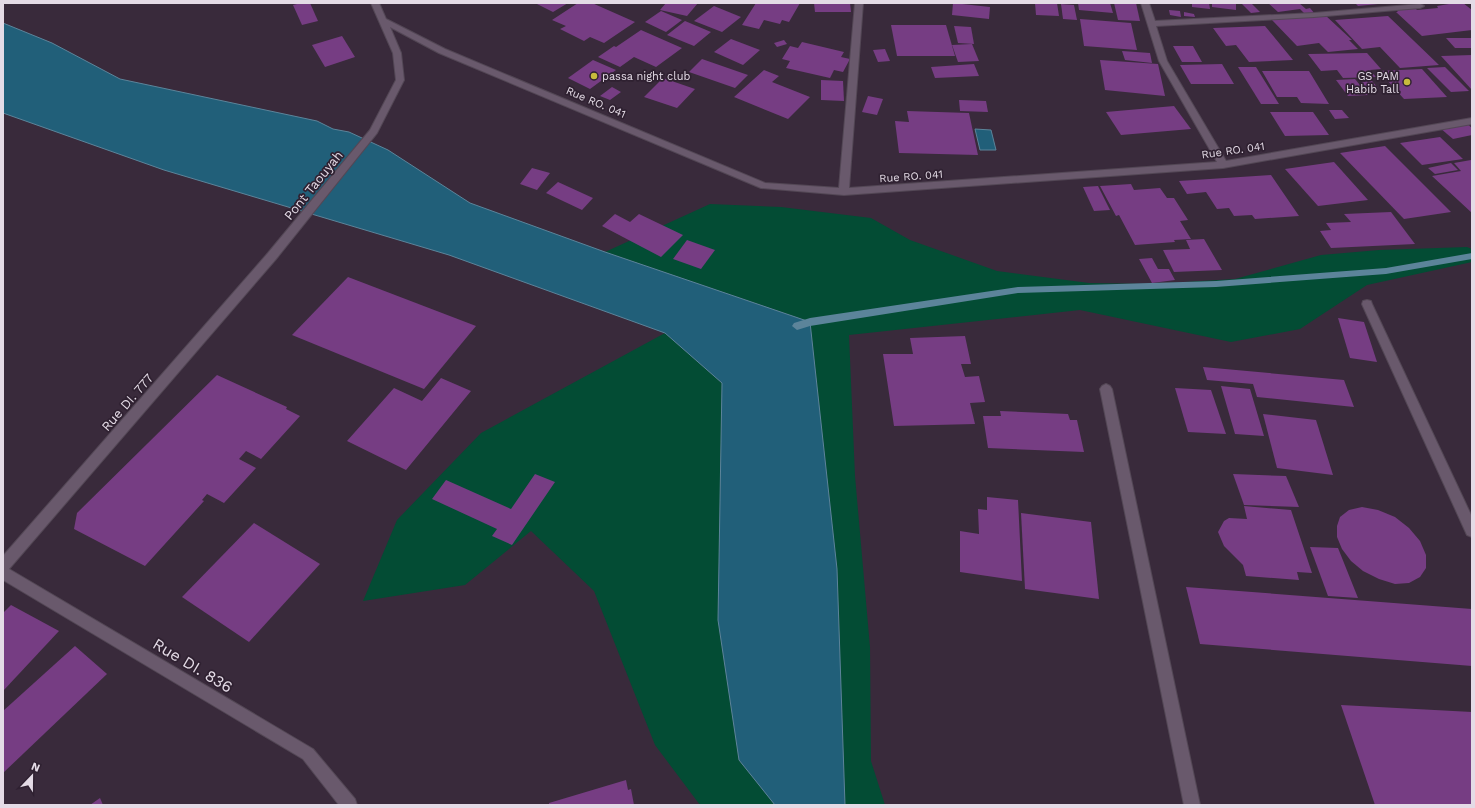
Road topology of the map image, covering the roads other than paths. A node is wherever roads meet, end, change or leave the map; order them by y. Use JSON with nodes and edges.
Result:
{"nodes":[{"id":1,"x":375,"y":3,"type":"edge"},
{"id":2,"x":860,"y":3,"type":"edge"},
{"id":3,"x":1145,"y":3,"type":"edge"},
{"id":4,"x":1420,"y":6,"type":"dead end"},
{"id":5,"x":382,"y":20,"type":"junction"},
{"id":6,"x":1152,"y":24,"type":"junction"},
{"id":7,"x":1472,"y":121,"type":"edge"},
{"id":8,"x":1223,"y":165,"type":"junction"},
{"id":9,"x":844,"y":192,"type":"junction"},
{"id":10,"x":272,"y":256,"type":"joint"},
{"id":11,"x":1367,"y":304,"type":"dead end"},
{"id":12,"x":1106,"y":389,"type":"dead end"},
{"id":13,"x":1472,"y":531,"type":"edge"},
{"id":14,"x":3,"y":566,"type":"edge"},
{"id":15,"x":3,"y":573,"type":"edge"},
{"id":16,"x":349,"y":805,"type":"edge"},
{"id":17,"x":1192,"y":805,"type":"edge"}],
"edges":[{"from":1,"to":5,"type":"street","name":"Pont Taouyah"},
{"from":2,"to":9,"type":"street"},
{"from":3,"to":6,"type":"street"},
{"from":4,"to":6,"type":"street"},
{"from":5,"to":9,"type":"street","name":"Rue RO. 041"},
{"from":5,"to":10,"type":"street","name":"Pont Taouyah"},
{"from":6,"to":8,"type":"street"},
{"from":7,"to":8,"type":"street","name":"Rue RO. 041"},
{"from":8,"to":9,"type":"street","name":"Rue RO. 041"},
{"from":10,"to":14,"type":"street","name":"Rue DI. 777"},
{"from":11,"to":13,"type":"street"},
{"from":12,"to":17,"type":"street"},
{"from":15,"to":16,"type":"street","name":"Rue DI. 836"}]}
